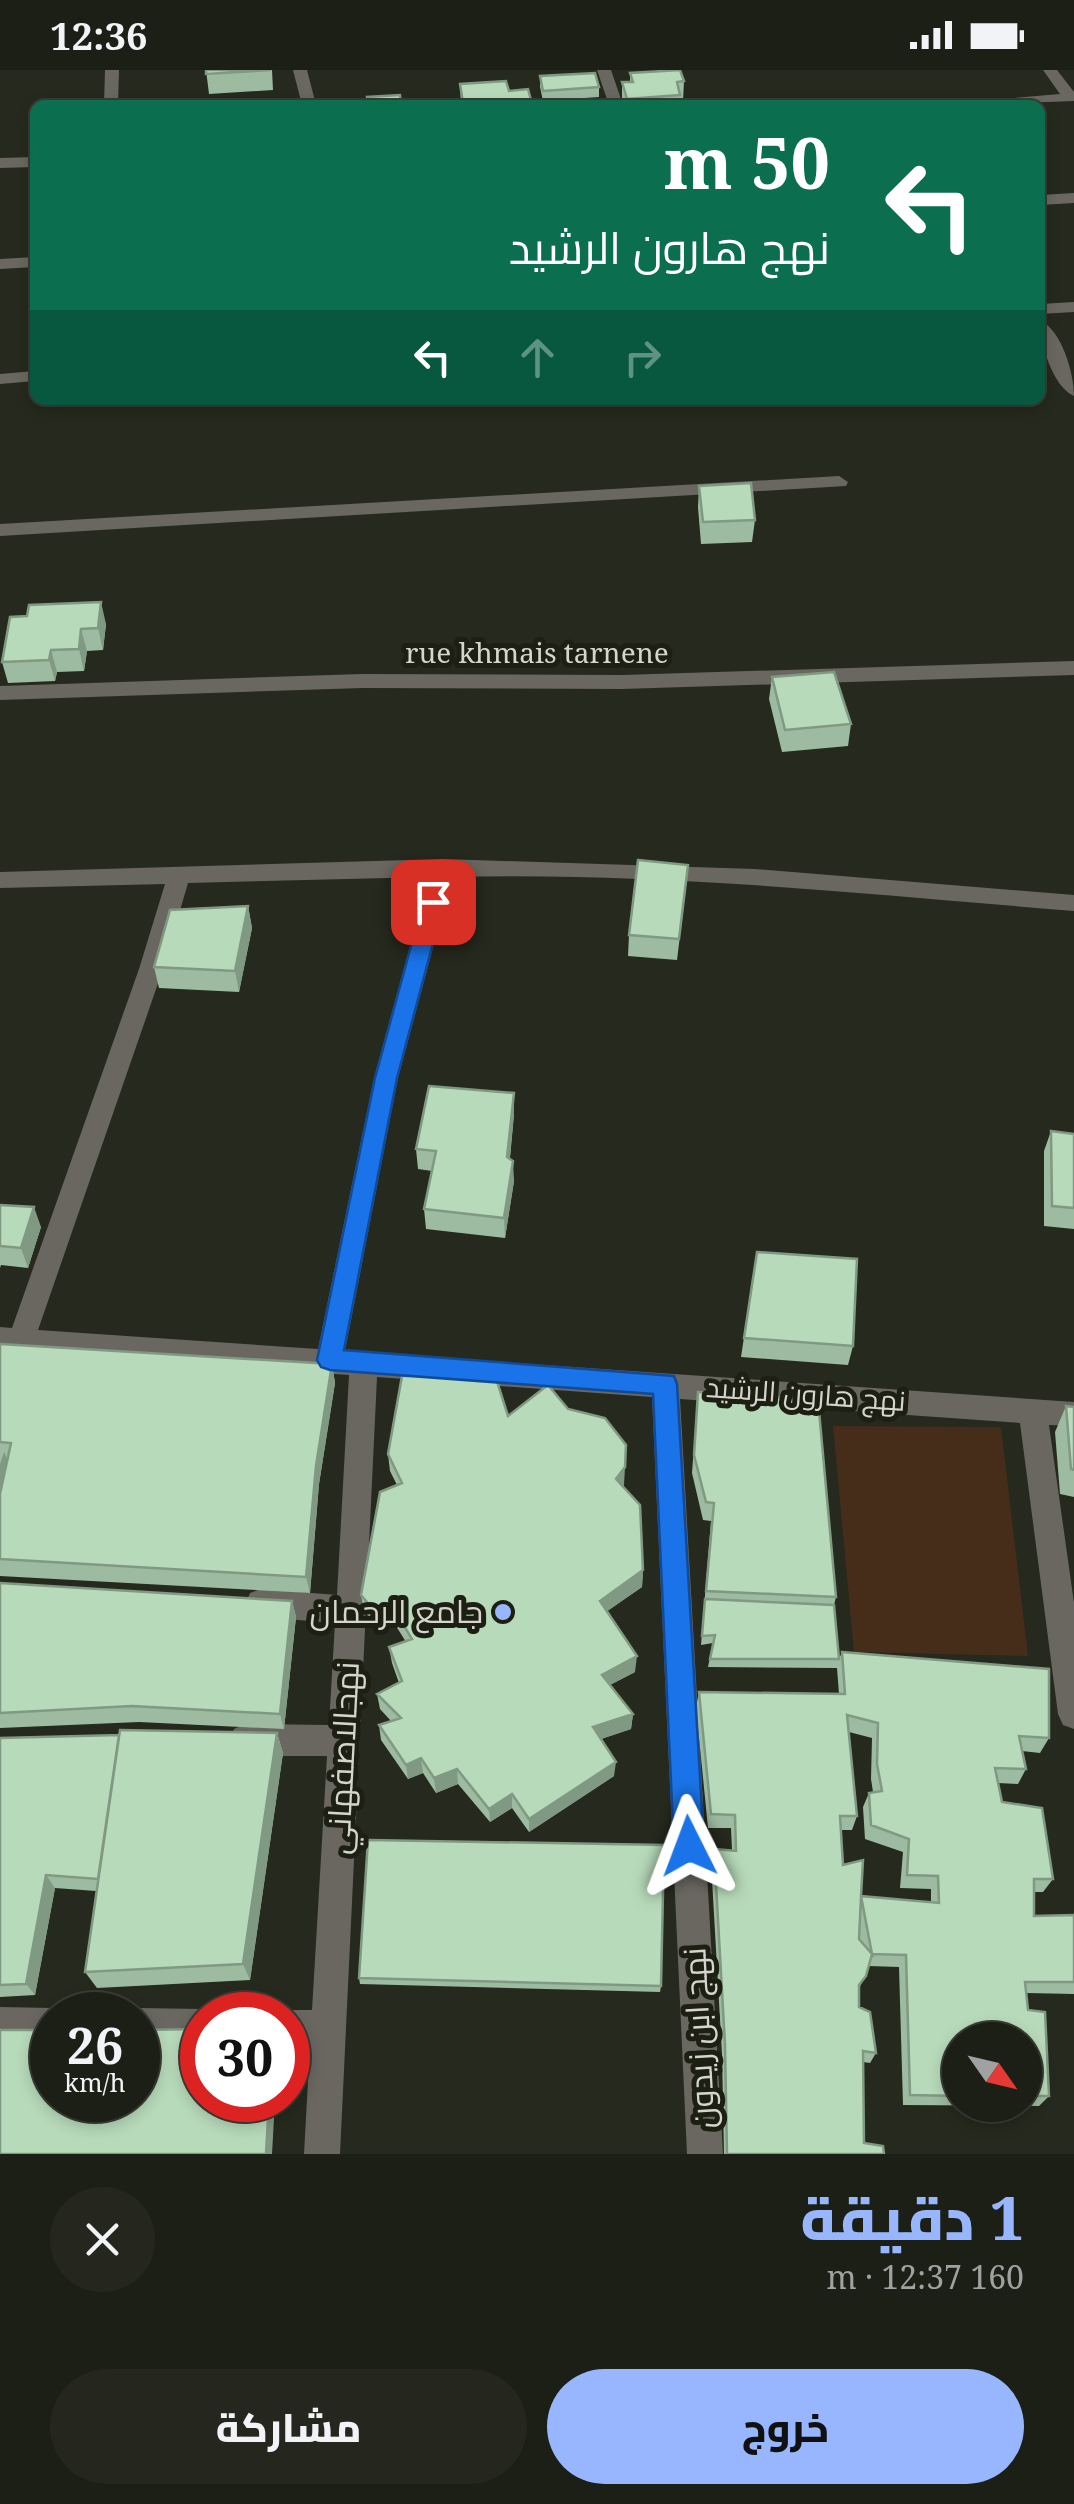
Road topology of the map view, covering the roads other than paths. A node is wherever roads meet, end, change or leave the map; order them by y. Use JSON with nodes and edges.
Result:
{"nodes":[{"id":1,"x":112,"y":70,"type":"edge"},
{"id":2,"x":300,"y":70,"type":"edge"},
{"id":3,"x":604,"y":70,"type":"edge"},
{"id":4,"x":1050,"y":70,"type":"edge"},
{"id":5,"x":1072,"y":97,"type":"edge"},
{"id":6,"x":112,"y":100,"type":"edge"},
{"id":7,"x":308,"y":100,"type":"edge"},
{"id":8,"x":614,"y":100,"type":"edge"},
{"id":9,"x":1038,"y":100,"type":"edge"},
{"id":10,"x":30,"y":162,"type":"edge"},
{"id":11,"x":0,"y":163,"type":"edge"},
{"id":12,"x":1074,"y":198,"type":"edge"},
{"id":13,"x":1045,"y":200,"type":"edge"},
{"id":14,"x":30,"y":262,"type":"edge"},
{"id":15,"x":0,"y":264,"type":"edge"},
{"id":16,"x":1074,"y":307,"type":"edge"},
{"id":17,"x":1045,"y":310,"type":"edge"},
{"id":18,"x":1045,"y":332,"type":"edge"},
{"id":19,"x":1068,"y":365,"type":"edge"},
{"id":20,"x":30,"y":376,"type":"edge"},
{"id":21,"x":0,"y":379,"type":"edge"},
{"id":22,"x":1074,"y":391,"type":"edge"},
{"id":23,"x":839,"y":482,"type":"dead end"},
{"id":24,"x":0,"y":530,"type":"edge"},
{"id":25,"x":1074,"y":668,"type":"edge"},
{"id":26,"x":0,"y":693,"type":"edge"},
{"id":27,"x":442,"y":867,"type":"junction"},
{"id":28,"x":178,"y":876,"type":"junction"},
{"id":29,"x":0,"y":880,"type":"edge"},
{"id":30,"x":1074,"y":903,"type":"edge"},
{"id":31,"x":10,"y":1340,"type":"edge"},
{"id":32,"x":330,"y":1360,"type":"junction"},
{"id":33,"x":364,"y":1362,"type":"junction"},
{"id":34,"x":665,"y":1384,"type":"junction"},
{"id":35,"x":1033,"y":1411,"type":"junction"},
{"id":36,"x":1074,"y":1414,"type":"edge"},
{"id":37,"x":234,"y":1601,"type":"edge"},
{"id":38,"x":351,"y":1610,"type":"junction"},
{"id":39,"x":1074,"y":1714,"type":"edge"},
{"id":40,"x":210,"y":1740,"type":"edge"},
{"id":41,"x":344,"y":1741,"type":"junction"},
{"id":42,"x":0,"y":2024,"type":"edge"},
{"id":43,"x":30,"y":2024,"type":"edge"},
{"id":44,"x":310,"y":2027,"type":"edge"},
{"id":45,"x":329,"y":2027,"type":"junction"},
{"id":46,"x":322,"y":2154,"type":"edge"},
{"id":47,"x":705,"y":2154,"type":"edge"}],
"edges":[{"from":1,"to":6,"type":"street"},
{"from":2,"to":7,"type":"street"},
{"from":3,"to":8,"type":"street"},
{"from":4,"to":5,"type":"street"},
{"from":5,"to":9,"type":"street"},
{"from":10,"to":11,"type":"street"},
{"from":12,"to":13,"type":"street"},
{"from":14,"to":15,"type":"street"},
{"from":16,"to":17,"type":"street"},
{"from":18,"to":19,"type":"street"},
{"from":19,"to":22,"type":"street"},
{"from":20,"to":21,"type":"street"},
{"from":23,"to":24,"type":"street"},
{"from":25,"to":26,"type":"street","name":"rue khmais tarnene"},
{"from":27,"to":28,"type":"street"},
{"from":27,"to":30,"type":"street"},
{"from":27,"to":32,"type":"street"},
{"from":28,"to":29,"type":"street"},
{"from":28,"to":31,"type":"street"},
{"from":31,"to":32,"type":"street","name":"نهج هارون الرشيد"},
{"from":32,"to":33,"type":"street","name":"نهج هارون الرشيد"},
{"from":33,"to":34,"type":"street","name":"نهج هارون الرشيد"},
{"from":33,"to":38,"type":"street","name":"نهجالاصفهاني"},
{"from":34,"to":35,"type":"street","name":"نهج هارون الرشيد"},
{"from":34,"to":47,"type":"street","name":"نهج ابن زيدون"},
{"from":35,"to":36,"type":"street","name":"نهج هارون الرشيد"},
{"from":35,"to":39,"type":"street"},
{"from":37,"to":38,"type":"street"},
{"from":38,"to":41,"type":"street","name":"نهجالاصفهاني"},
{"from":40,"to":41,"type":"street"},
{"from":41,"to":45,"type":"street","name":"نهجالاصفهاني"},
{"from":42,"to":43,"type":"street"},
{"from":44,"to":45,"type":"street"},
{"from":45,"to":46,"type":"street","name":"نهجالاصفهاني"}]}
